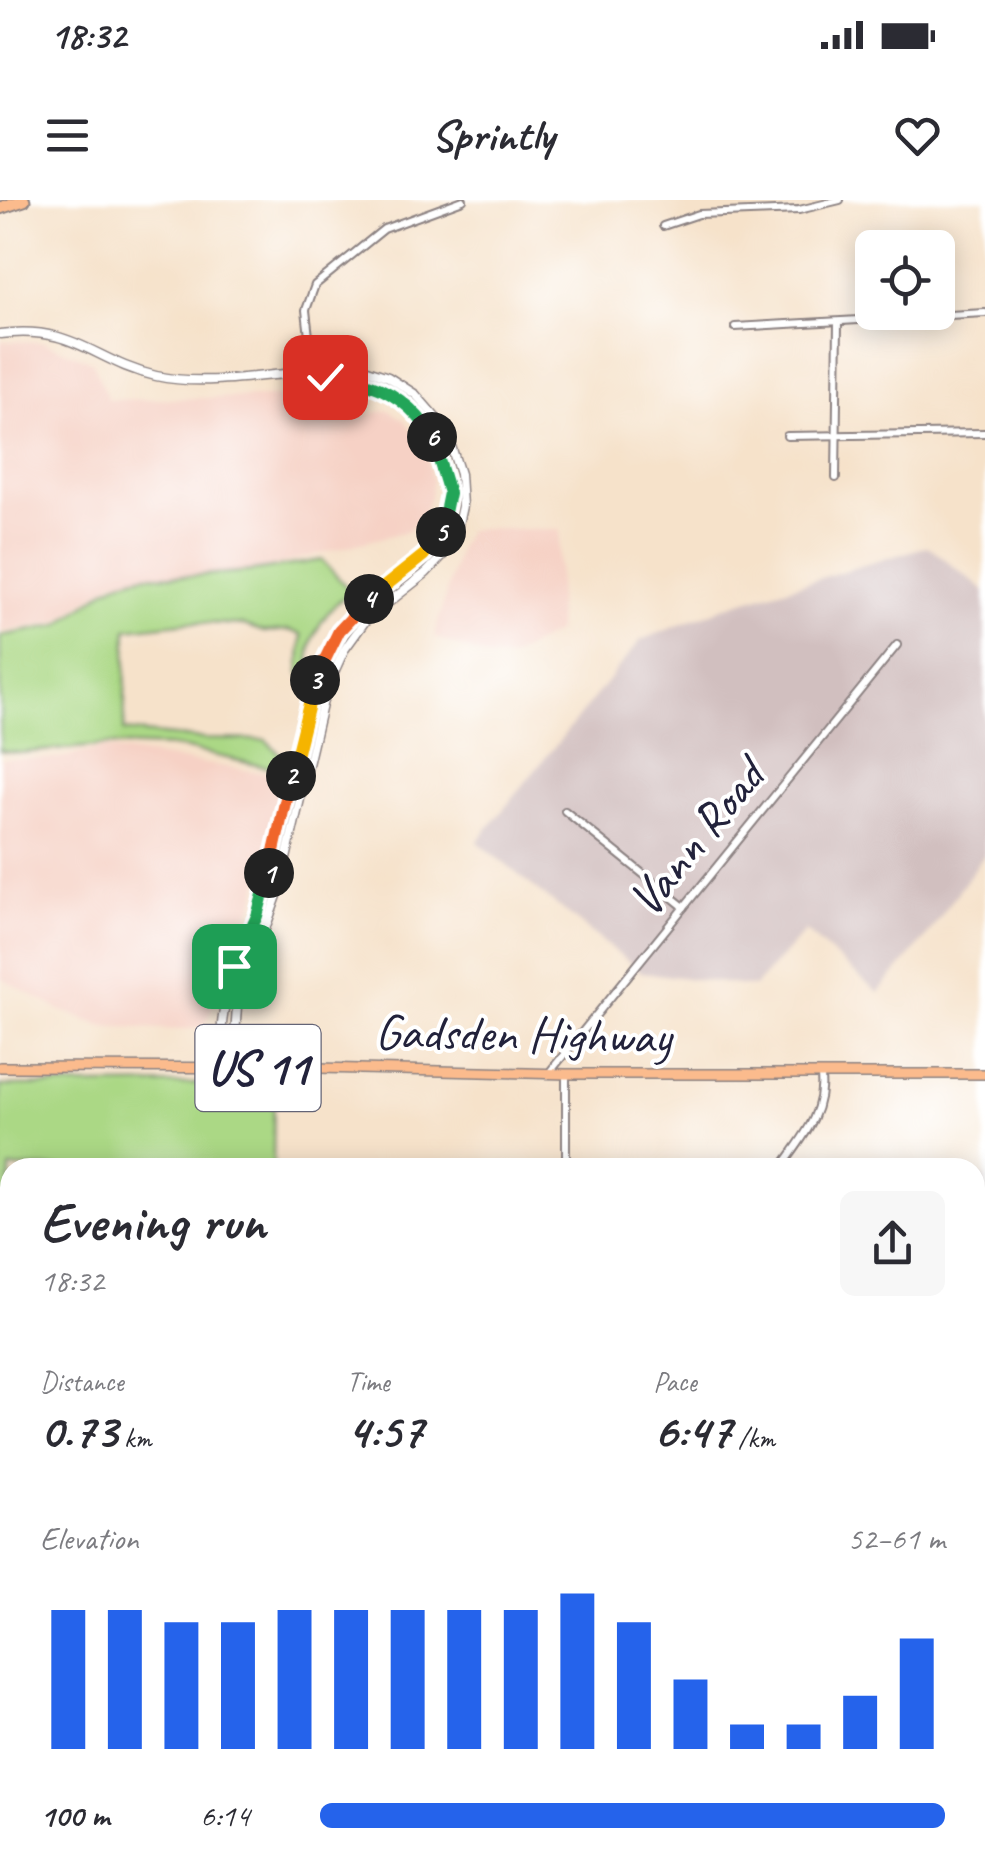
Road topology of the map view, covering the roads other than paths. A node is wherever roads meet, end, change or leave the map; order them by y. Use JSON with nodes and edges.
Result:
{"nodes":[{"id":1,"x":24,"y":200,"type":"edge"},
{"id":2,"x":463,"y":200,"type":"edge"},
{"id":3,"x":840,"y":200,"type":"edge"},
{"id":4,"x":0,"y":208,"type":"edge"},
{"id":5,"x":663,"y":226,"type":"dead end"},
{"id":6,"x":985,"y":312,"type":"edge"},
{"id":7,"x":838,"y":322,"type":"junction"},
{"id":8,"x":735,"y":326,"type":"dead end"},
{"id":9,"x":0,"y":334,"type":"edge"},
{"id":10,"x":313,"y":372,"type":"junction"},
{"id":11,"x":985,"y":433,"type":"edge"},
{"id":12,"x":787,"y":436,"type":"dead end"},
{"id":13,"x":835,"y":436,"type":"junction"},
{"id":14,"x":836,"y":478,"type":"dead end"},
{"id":15,"x":897,"y":645,"type":"dead end"},
{"id":16,"x":565,"y":811,"type":"dead end"},
{"id":17,"x":684,"y":907,"type":"junction"},
{"id":18,"x":228,"y":1065,"type":"junction"},
{"id":19,"x":0,"y":1067,"type":"edge"},
{"id":20,"x":549,"y":1074,"type":"junction"},
{"id":21,"x":566,"y":1074,"type":"junction"},
{"id":22,"x":821,"y":1074,"type":"junction"},
{"id":23,"x":985,"y":1074,"type":"edge"},
{"id":24,"x":566,"y":1158,"type":"edge"},
{"id":25,"x":788,"y":1158,"type":"edge"}],
"edges":[{"from":1,"to":4,"type":"highway"},
{"from":2,"to":10,"type":"street"},
{"from":3,"to":5,"type":"street"},
{"from":6,"to":7,"type":"street"},
{"from":7,"to":8,"type":"street"},
{"from":7,"to":13,"type":"street"},
{"from":9,"to":10,"type":"street"},
{"from":10,"to":18,"type":"street"},
{"from":10,"to":18,"type":"street"},
{"from":11,"to":13,"type":"street"},
{"from":12,"to":13,"type":"street"},
{"from":13,"to":14,"type":"street"},
{"from":15,"to":17,"type":"street","name":"Vann Road"},
{"from":16,"to":17,"type":"street"},
{"from":17,"to":20,"type":"street","name":"Vann Road"},
{"from":18,"to":19,"type":"main road","name":"Gadsden Highway","number":"US 11"},
{"from":18,"to":20,"type":"main road","name":"Gadsden Highway","number":"US 11"},
{"from":20,"to":21,"type":"main road","name":"Gadsden Highway","number":"US 11"},
{"from":21,"to":22,"type":"main road","name":"Gadsden Highway","number":"US 11"},
{"from":21,"to":24,"type":"street"},
{"from":22,"to":23,"type":"main road","name":"Gadsden Highway","number":"US 11"},
{"from":22,"to":25,"type":"street"}]}
